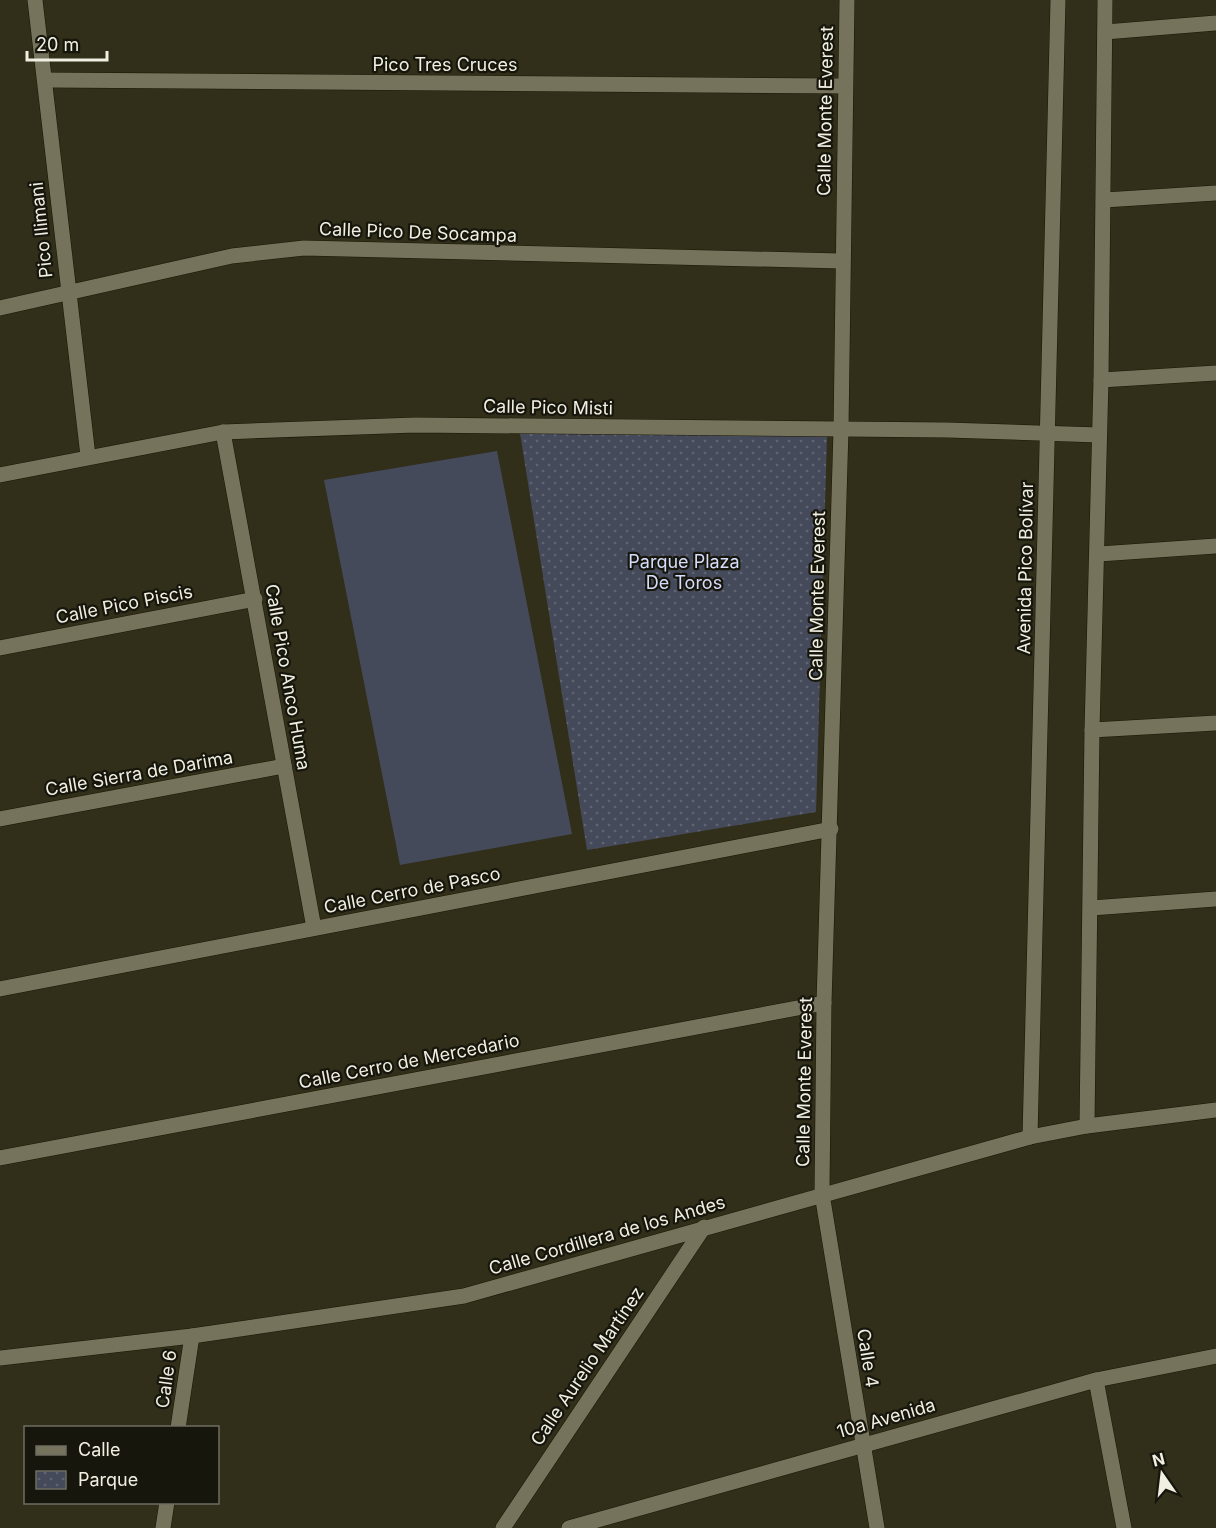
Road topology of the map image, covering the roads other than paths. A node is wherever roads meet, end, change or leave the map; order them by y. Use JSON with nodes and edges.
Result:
{"nodes":[{"id":1,"x":35,"y":0,"type":"edge"},
{"id":2,"x":847,"y":0,"type":"edge"},
{"id":3,"x":1058,"y":0,"type":"edge"},
{"id":4,"x":1105,"y":0,"type":"edge"},
{"id":5,"x":1216,"y":23,"type":"edge"},
{"id":6,"x":1105,"y":32,"type":"junction"},
{"id":7,"x":45,"y":80,"type":"junction"},
{"id":8,"x":844,"y":86,"type":"junction"},
{"id":9,"x":1216,"y":193,"type":"edge"},
{"id":10,"x":1104,"y":200,"type":"junction"},
{"id":11,"x":841,"y":261,"type":"junction"},
{"id":12,"x":68,"y":292,"type":"junction"},
{"id":13,"x":0,"y":308,"type":"edge"},
{"id":14,"x":1216,"y":373,"type":"edge"},
{"id":15,"x":1101,"y":380,"type":"junction"},
{"id":16,"x":841,"y":430,"type":"junction"},
{"id":17,"x":223,"y":432,"type":"junction"},
{"id":18,"x":1047,"y":433,"type":"junction"},
{"id":19,"x":1099,"y":435,"type":"junction"},
{"id":20,"x":88,"y":456,"type":"junction"},
{"id":21,"x":0,"y":475,"type":"edge"},
{"id":22,"x":1216,"y":546,"type":"edge"},
{"id":23,"x":1099,"y":554,"type":"junction"},
{"id":24,"x":255,"y":599,"type":"junction"},
{"id":25,"x":0,"y":648,"type":"edge"},
{"id":26,"x":1216,"y":723,"type":"edge"},
{"id":27,"x":1092,"y":730,"type":"junction"},
{"id":28,"x":284,"y":766,"type":"junction"},
{"id":29,"x":0,"y":819,"type":"edge"},
{"id":30,"x":831,"y":829,"type":"junction"},
{"id":31,"x":1216,"y":899,"type":"edge"},
{"id":32,"x":1090,"y":909,"type":"junction"},
{"id":33,"x":314,"y":928,"type":"junction"},
{"id":34,"x":0,"y":989,"type":"edge"},
{"id":35,"x":824,"y":1003,"type":"junction"},
{"id":36,"x":1216,"y":1110,"type":"edge"},
{"id":37,"x":1087,"y":1126,"type":"junction"},
{"id":38,"x":1030,"y":1137,"type":"junction"},
{"id":39,"x":0,"y":1158,"type":"edge"},
{"id":40,"x":822,"y":1194,"type":"junction"},
{"id":41,"x":704,"y":1227,"type":"junction"},
{"id":42,"x":192,"y":1336,"type":"junction"},
{"id":43,"x":1216,"y":1356,"type":"edge"},
{"id":44,"x":0,"y":1358,"type":"edge"},
{"id":45,"x":1096,"y":1380,"type":"junction"},
{"id":46,"x":178,"y":1426,"type":"edge"},
{"id":47,"x":862,"y":1445,"type":"junction"},
{"id":48,"x":167,"y":1504,"type":"edge"},
{"id":49,"x":163,"y":1528,"type":"edge"},
{"id":50,"x":504,"y":1528,"type":"edge"},
{"id":51,"x":570,"y":1528,"type":"edge"},
{"id":52,"x":877,"y":1528,"type":"edge"},
{"id":53,"x":1124,"y":1528,"type":"edge"}],
"edges":[{"from":1,"to":7,"type":"street","name":"Pico Ilimani"},
{"from":2,"to":8,"type":"street","name":"Calle Monte Everest"},
{"from":3,"to":18,"type":"street","name":"Avenida Pico Bolívar"},
{"from":4,"to":6,"type":"street"},
{"from":5,"to":6,"type":"street"},
{"from":6,"to":10,"type":"street"},
{"from":7,"to":8,"type":"street","name":"Pico Tres Cruces"},
{"from":7,"to":12,"type":"street","name":"Pico Ilimani"},
{"from":8,"to":11,"type":"street","name":"Calle Monte Everest"},
{"from":9,"to":10,"type":"street"},
{"from":10,"to":15,"type":"street"},
{"from":11,"to":12,"type":"street","name":"Calle Pico De Socampa"},
{"from":11,"to":16,"type":"street","name":"Calle Monte Everest"},
{"from":12,"to":13,"type":"street","name":"Calle Pico De Socampa"},
{"from":12,"to":20,"type":"street","name":"Pico Ilimani"},
{"from":14,"to":15,"type":"street"},
{"from":15,"to":19,"type":"street"},
{"from":16,"to":17,"type":"street","name":"Calle Pico Misti"},
{"from":16,"to":18,"type":"street","name":"Calle Pico Misti"},
{"from":16,"to":30,"type":"street","name":"Calle Monte Everest"},
{"from":17,"to":20,"type":"street","name":"Calle Pico Misti"},
{"from":17,"to":24,"type":"street","name":"Calle Pico Anco Huma"},
{"from":18,"to":19,"type":"street","name":"Calle Pico Misti"},
{"from":18,"to":38,"type":"street","name":"Avenida Pico Bolívar"},
{"from":19,"to":23,"type":"street"},
{"from":20,"to":21,"type":"street","name":"Calle Pico Misti"},
{"from":22,"to":23,"type":"street"},
{"from":23,"to":27,"type":"street"},
{"from":24,"to":25,"type":"street","name":"Calle Pico Piscis"},
{"from":24,"to":28,"type":"street","name":"Calle Pico Anco Huma"},
{"from":26,"to":27,"type":"street"},
{"from":27,"to":32,"type":"street"},
{"from":28,"to":29,"type":"street","name":"Calle Sierra de Darima"},
{"from":28,"to":33,"type":"street","name":"Calle Pico Anco Huma"},
{"from":30,"to":33,"type":"street","name":"Calle Cerro de Pasco"},
{"from":30,"to":35,"type":"street","name":"Calle Monte Everest"},
{"from":31,"to":32,"type":"street"},
{"from":32,"to":37,"type":"street"},
{"from":33,"to":34,"type":"street","name":"Calle Cerro de Pasco"},
{"from":35,"to":39,"type":"street","name":"Calle Cerro de Mercedario"},
{"from":35,"to":40,"type":"street","name":"Calle Monte Everest"},
{"from":36,"to":37,"type":"street","name":"Calle Cordillera de los Andes"},
{"from":37,"to":38,"type":"street","name":"Calle Cordillera de los Andes"},
{"from":38,"to":40,"type":"street","name":"Calle Cordillera de los Andes"},
{"from":40,"to":41,"type":"street","name":"Calle Cordillera de los Andes"},
{"from":40,"to":47,"type":"street","name":"Calle 4"},
{"from":41,"to":42,"type":"street","name":"Calle Cordillera de los Andes"},
{"from":41,"to":50,"type":"street","name":"Calle Aurelio Martínez"},
{"from":42,"to":44,"type":"street","name":"Calle Cordillera de los Andes"},
{"from":42,"to":46,"type":"street","name":"Calle 6"},
{"from":43,"to":45,"type":"street","name":"10a Avenida"},
{"from":45,"to":47,"type":"street","name":"10a Avenida"},
{"from":45,"to":53,"type":"street"},
{"from":47,"to":51,"type":"street","name":"10a Avenida"},
{"from":47,"to":52,"type":"street","name":"Calle 4"},
{"from":48,"to":49,"type":"street"}]}
